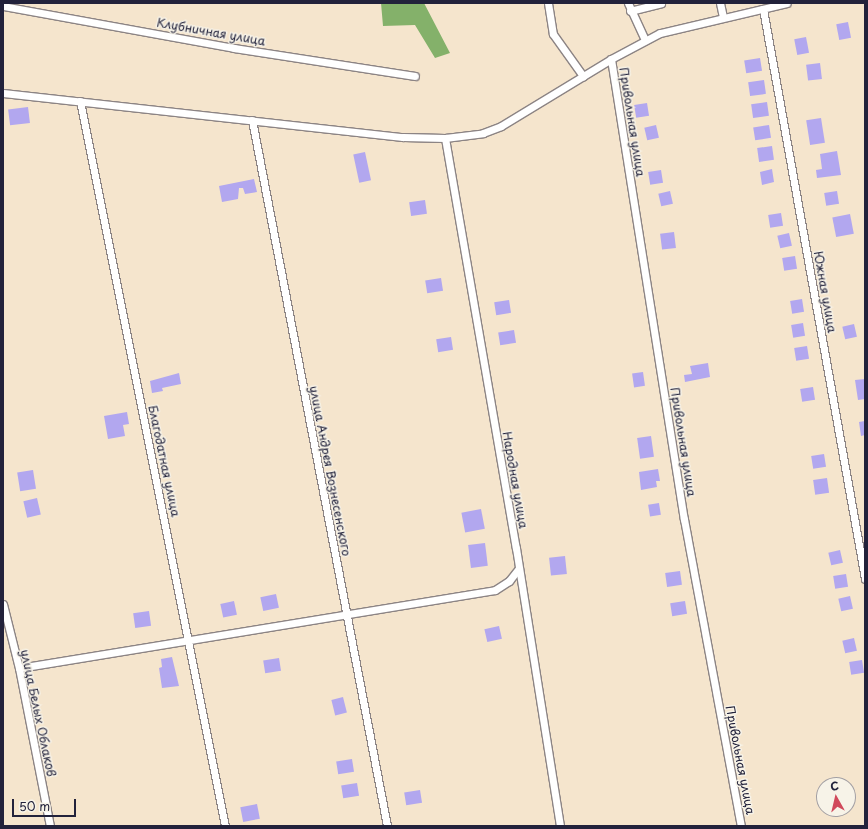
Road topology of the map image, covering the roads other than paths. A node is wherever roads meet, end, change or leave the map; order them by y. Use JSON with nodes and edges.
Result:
{"nodes":[{"id":1,"x":548,"y":3,"type":"edge"},
{"id":2,"x":661,"y":3,"type":"edge"},
{"id":3,"x":720,"y":3,"type":"edge"},
{"id":4,"x":787,"y":3,"type":"edge"},
{"id":5,"x":778,"y":4,"type":"edge"},
{"id":6,"x":3,"y":6,"type":"edge"},
{"id":7,"x":629,"y":7,"type":"edge"},
{"id":8,"x":763,"y":9,"type":"junction"},
{"id":9,"x":722,"y":17,"type":"junction"},
{"id":10,"x":645,"y":40,"type":"junction"},
{"id":11,"x":611,"y":59,"type":"junction"},
{"id":12,"x":415,"y":76,"type":"dead end"},
{"id":13,"x":583,"y":76,"type":"junction"},
{"id":14,"x":3,"y":93,"type":"edge"},
{"id":15,"x":80,"y":101,"type":"junction"},
{"id":16,"x":252,"y":120,"type":"junction"},
{"id":17,"x":445,"y":138,"type":"junction"},
{"id":18,"x":519,"y":568,"type":"junction"},
{"id":19,"x":865,"y":579,"type":"edge"},
{"id":20,"x":3,"y":604,"type":"edge"},
{"id":21,"x":346,"y":615,"type":"junction"},
{"id":22,"x":189,"y":639,"type":"junction"},
{"id":23,"x":19,"y":668,"type":"junction"},
{"id":24,"x":50,"y":826,"type":"edge"},
{"id":25,"x":225,"y":826,"type":"edge"},
{"id":26,"x":387,"y":826,"type":"edge"},
{"id":27,"x":560,"y":826,"type":"edge"},
{"id":28,"x":741,"y":826,"type":"edge"}],
"edges":[{"from":1,"to":13,"type":"street"},
{"from":2,"to":7,"type":"street"},
{"from":3,"to":9,"type":"street"},
{"from":4,"to":5,"type":"street"},
{"from":5,"to":8,"type":"street"},
{"from":6,"to":12,"type":"street","name":"Клубничная улица"},
{"from":7,"to":10,"type":"street"},
{"from":8,"to":9,"type":"street"},
{"from":8,"to":19,"type":"street","name":"Южная улица"},
{"from":9,"to":10,"type":"street"},
{"from":10,"to":11,"type":"street"},
{"from":11,"to":13,"type":"street"},
{"from":11,"to":28,"type":"street","name":"Привольная улица"},
{"from":13,"to":17,"type":"street"},
{"from":14,"to":15,"type":"street"},
{"from":15,"to":16,"type":"street"},
{"from":15,"to":22,"type":"street","name":"Благодатная улица"},
{"from":16,"to":17,"type":"street"},
{"from":16,"to":21,"type":"street","name":"улица Андрея Вознесенского"},
{"from":17,"to":18,"type":"street","name":"Народная улица"},
{"from":18,"to":21,"type":"street"},
{"from":18,"to":27,"type":"street","name":"Народная улица"},
{"from":20,"to":23,"type":"street","name":"улица Белых Облаков"},
{"from":21,"to":22,"type":"street"},
{"from":21,"to":26,"type":"street","name":"улица Андрея Вознесенского"},
{"from":22,"to":23,"type":"street"},
{"from":22,"to":25,"type":"street","name":"Благодатная улица"},
{"from":23,"to":24,"type":"street","name":"улица Белых Облаков"}]}
